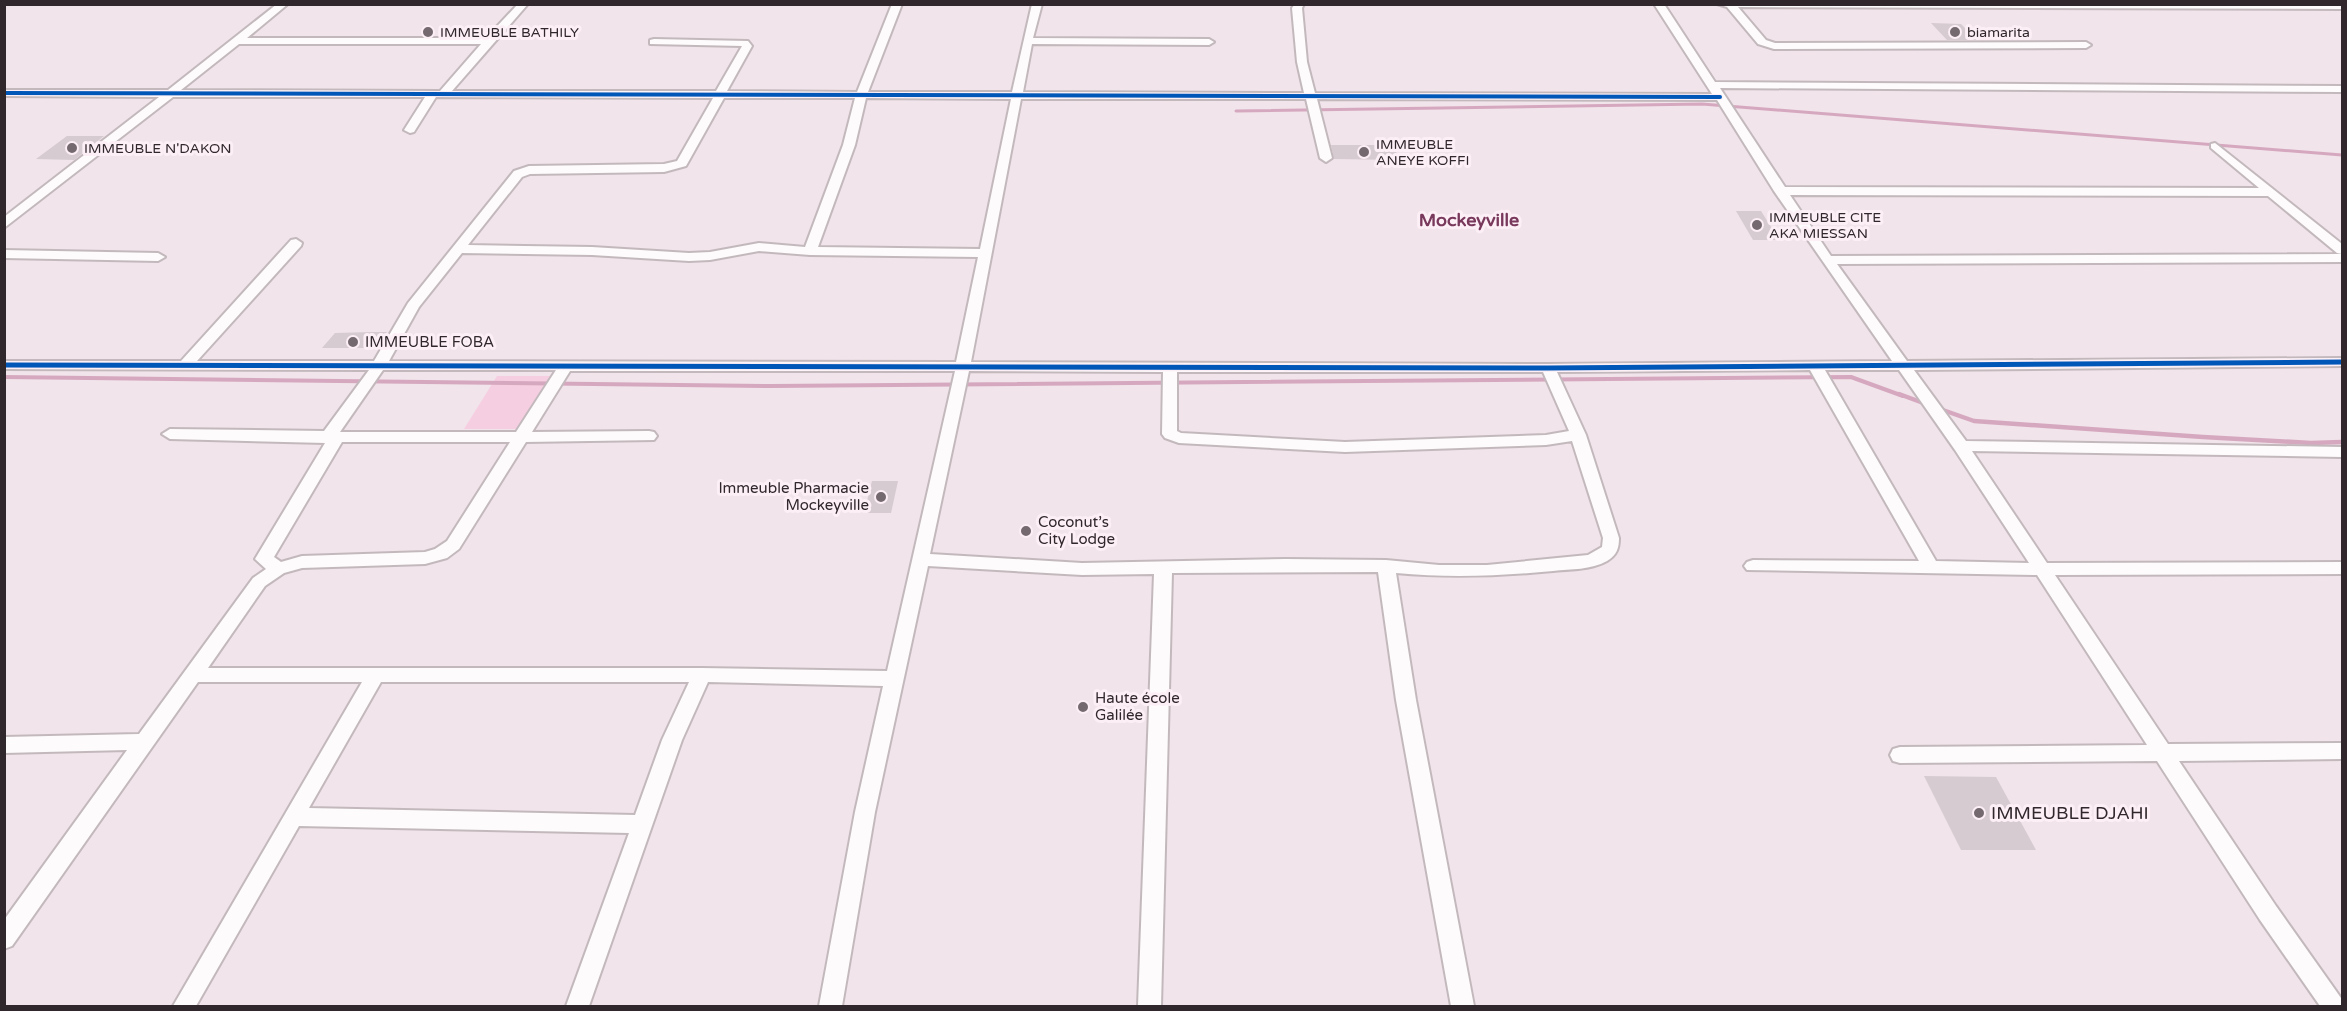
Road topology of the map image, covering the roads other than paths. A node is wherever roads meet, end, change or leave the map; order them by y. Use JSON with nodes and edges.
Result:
{"nodes":[{"id":1,"x":284,"y":4,"type":"edge"},
{"id":2,"x":524,"y":4,"type":"edge"},
{"id":3,"x":897,"y":4,"type":"edge"},
{"id":4,"x":1037,"y":4,"type":"edge"},
{"id":5,"x":1300,"y":4,"type":"edge"},
{"id":6,"x":1659,"y":4,"type":"edge"},
{"id":7,"x":1721,"y":4,"type":"edge"},
{"id":8,"x":1731,"y":4,"type":"edge"},
{"id":9,"x":2065,"y":5,"type":"edge"},
{"id":10,"x":2343,"y":6,"type":"edge"},
{"id":11,"x":237,"y":41,"type":"junction"},
{"id":12,"x":489,"y":41,"type":"junction"},
{"id":13,"x":1029,"y":41,"type":"junction"},
{"id":14,"x":654,"y":42,"type":"dead end"},
{"id":15,"x":1209,"y":42,"type":"dead end"},
{"id":16,"x":2086,"y":45,"type":"dead end"},
{"id":17,"x":2343,"y":89,"type":"edge"},
{"id":18,"x":1716,"y":91,"type":"junction"},
{"id":19,"x":10,"y":93,"type":"edge"},
{"id":20,"x":170,"y":94,"type":"junction"},
{"id":21,"x":438,"y":94,"type":"junction"},
{"id":22,"x":861,"y":95,"type":"junction"},
{"id":23,"x":721,"y":96,"type":"junction"},
{"id":24,"x":1017,"y":96,"type":"junction"},
{"id":25,"x":1310,"y":96,"type":"junction"},
{"id":26,"x":4,"y":100,"type":"edge"},
{"id":27,"x":410,"y":130,"type":"dead end"},
{"id":28,"x":2215,"y":146,"type":"dead end"},
{"id":29,"x":1326,"y":158,"type":"dead end"},
{"id":30,"x":1780,"y":191,"type":"junction"},
{"id":31,"x":2271,"y":192,"type":"junction"},
{"id":32,"x":4,"y":224,"type":"edge"},
{"id":33,"x":296,"y":243,"type":"dead end"},
{"id":34,"x":457,"y":249,"type":"junction"},
{"id":35,"x":2343,"y":250,"type":"edge"},
{"id":36,"x":810,"y":251,"type":"junction"},
{"id":37,"x":985,"y":253,"type":"junction"},
{"id":38,"x":4,"y":254,"type":"edge"},
{"id":39,"x":158,"y":257,"type":"dead end"},
{"id":40,"x":2343,"y":258,"type":"edge"},
{"id":41,"x":1827,"y":260,"type":"junction"},
{"id":42,"x":2343,"y":362,"type":"edge"},
{"id":43,"x":1901,"y":363,"type":"junction"},
{"id":44,"x":4,"y":365,"type":"edge"},
{"id":45,"x":185,"y":365,"type":"junction"},
{"id":46,"x":379,"y":366,"type":"junction"},
{"id":47,"x":566,"y":366,"type":"junction"},
{"id":48,"x":963,"y":366,"type":"junction"},
{"id":49,"x":1815,"y":366,"type":"junction"},
{"id":50,"x":1170,"y":367,"type":"junction"},
{"id":51,"x":1548,"y":368,"type":"junction"},
{"id":52,"x":170,"y":434,"type":"dead end"},
{"id":53,"x":1578,"y":435,"type":"junction"},
{"id":54,"x":649,"y":436,"type":"dead end"},
{"id":55,"x":522,"y":437,"type":"junction"},
{"id":56,"x":331,"y":438,"type":"junction"},
{"id":57,"x":1961,"y":446,"type":"junction"},
{"id":58,"x":2343,"y":452,"type":"edge"},
{"id":59,"x":920,"y":559,"type":"junction"},
{"id":60,"x":1386,"y":566,"type":"junction"},
{"id":61,"x":1753,"y":566,"type":"dead end"},
{"id":62,"x":1931,"y":567,"type":"junction"},
{"id":63,"x":2040,"y":568,"type":"junction"},
{"id":64,"x":2343,"y":568,"type":"edge"},
{"id":65,"x":278,"y":569,"type":"junction"},
{"id":66,"x":1163,"y":569,"type":"junction"},
{"id":67,"x":191,"y":675,"type":"junction"},
{"id":68,"x":702,"y":675,"type":"junction"},
{"id":69,"x":375,"y":676,"type":"junction"},
{"id":70,"x":896,"y":679,"type":"junction"},
{"id":71,"x":143,"y":742,"type":"junction"},
{"id":72,"x":4,"y":745,"type":"edge"},
{"id":73,"x":2343,"y":751,"type":"edge"},
{"id":74,"x":2164,"y":753,"type":"junction"},
{"id":75,"x":1900,"y":755,"type":"dead end"},
{"id":76,"x":293,"y":817,"type":"junction"},
{"id":77,"x":644,"y":824,"type":"junction"},
{"id":78,"x":4,"y":939,"type":"edge"},
{"id":79,"x":184,"y":1006,"type":"edge"},
{"id":80,"x":579,"y":1006,"type":"edge"},
{"id":81,"x":831,"y":1006,"type":"edge"},
{"id":82,"x":1150,"y":1006,"type":"edge"},
{"id":83,"x":1463,"y":1006,"type":"edge"},
{"id":84,"x":2333,"y":1006,"type":"edge"}],
"edges":[{"from":1,"to":11,"type":"street"},
{"from":2,"to":12,"type":"street"},
{"from":3,"to":22,"type":"street"},
{"from":4,"to":13,"type":"street"},
{"from":5,"to":25,"type":"street"},
{"from":6,"to":18,"type":"street"},
{"from":7,"to":8,"type":"street"},
{"from":8,"to":9,"type":"street"},
{"from":8,"to":16,"type":"street"},
{"from":9,"to":10,"type":"street"},
{"from":11,"to":12,"type":"street"},
{"from":11,"to":20,"type":"street"},
{"from":12,"to":21,"type":"street"},
{"from":13,"to":15,"type":"street"},
{"from":13,"to":24,"type":"street"},
{"from":14,"to":23,"type":"street"},
{"from":17,"to":18,"type":"street"},
{"from":18,"to":25,"type":"street"},
{"from":18,"to":30,"type":"street"},
{"from":19,"to":20,"type":"street"},
{"from":19,"to":26,"type":"street"},
{"from":20,"to":21,"type":"street"},
{"from":20,"to":32,"type":"street"},
{"from":21,"to":23,"type":"street"},
{"from":21,"to":27,"type":"street"},
{"from":22,"to":23,"type":"street"},
{"from":22,"to":24,"type":"street"},
{"from":22,"to":36,"type":"street"},
{"from":23,"to":34,"type":"street"},
{"from":24,"to":25,"type":"street"},
{"from":24,"to":37,"type":"street"},
{"from":25,"to":29,"type":"street"},
{"from":28,"to":31,"type":"street"},
{"from":30,"to":31,"type":"street"},
{"from":30,"to":41,"type":"street"},
{"from":31,"to":35,"type":"street"},
{"from":33,"to":45,"type":"street"},
{"from":34,"to":36,"type":"street"},
{"from":34,"to":46,"type":"street"},
{"from":36,"to":37,"type":"street"},
{"from":37,"to":48,"type":"street"},
{"from":38,"to":39,"type":"street"},
{"from":40,"to":41,"type":"street"},
{"from":41,"to":43,"type":"street"},
{"from":42,"to":43,"type":"street"},
{"from":43,"to":49,"type":"street"},
{"from":43,"to":57,"type":"street"},
{"from":44,"to":45,"type":"street"},
{"from":45,"to":46,"type":"street"},
{"from":46,"to":47,"type":"street"},
{"from":46,"to":56,"type":"street"},
{"from":47,"to":48,"type":"street"},
{"from":47,"to":55,"type":"street"},
{"from":48,"to":50,"type":"street"},
{"from":48,"to":59,"type":"street"},
{"from":49,"to":51,"type":"street"},
{"from":49,"to":62,"type":"street"},
{"from":50,"to":51,"type":"street"},
{"from":50,"to":53,"type":"street"},
{"from":51,"to":53,"type":"street"},
{"from":52,"to":56,"type":"street"},
{"from":53,"to":60,"type":"street"},
{"from":54,"to":55,"type":"street"},
{"from":55,"to":56,"type":"street"},
{"from":55,"to":65,"type":"street"},
{"from":56,"to":65,"type":"street"},
{"from":57,"to":58,"type":"street"},
{"from":57,"to":63,"type":"street"},
{"from":59,"to":66,"type":"street"},
{"from":59,"to":70,"type":"street"},
{"from":60,"to":66,"type":"street"},
{"from":60,"to":83,"type":"street"},
{"from":61,"to":62,"type":"street"},
{"from":62,"to":63,"type":"street"},
{"from":63,"to":64,"type":"street"},
{"from":63,"to":74,"type":"street"},
{"from":65,"to":67,"type":"street"},
{"from":66,"to":82,"type":"street"},
{"from":67,"to":69,"type":"street"},
{"from":67,"to":71,"type":"street"},
{"from":68,"to":69,"type":"street"},
{"from":68,"to":70,"type":"street"},
{"from":68,"to":77,"type":"street"},
{"from":69,"to":76,"type":"street"},
{"from":70,"to":81,"type":"street"},
{"from":71,"to":72,"type":"street"},
{"from":71,"to":78,"type":"street"},
{"from":73,"to":74,"type":"street"},
{"from":74,"to":75,"type":"street"},
{"from":74,"to":84,"type":"street"},
{"from":76,"to":77,"type":"street"},
{"from":76,"to":79,"type":"street"},
{"from":77,"to":80,"type":"street"}]}
